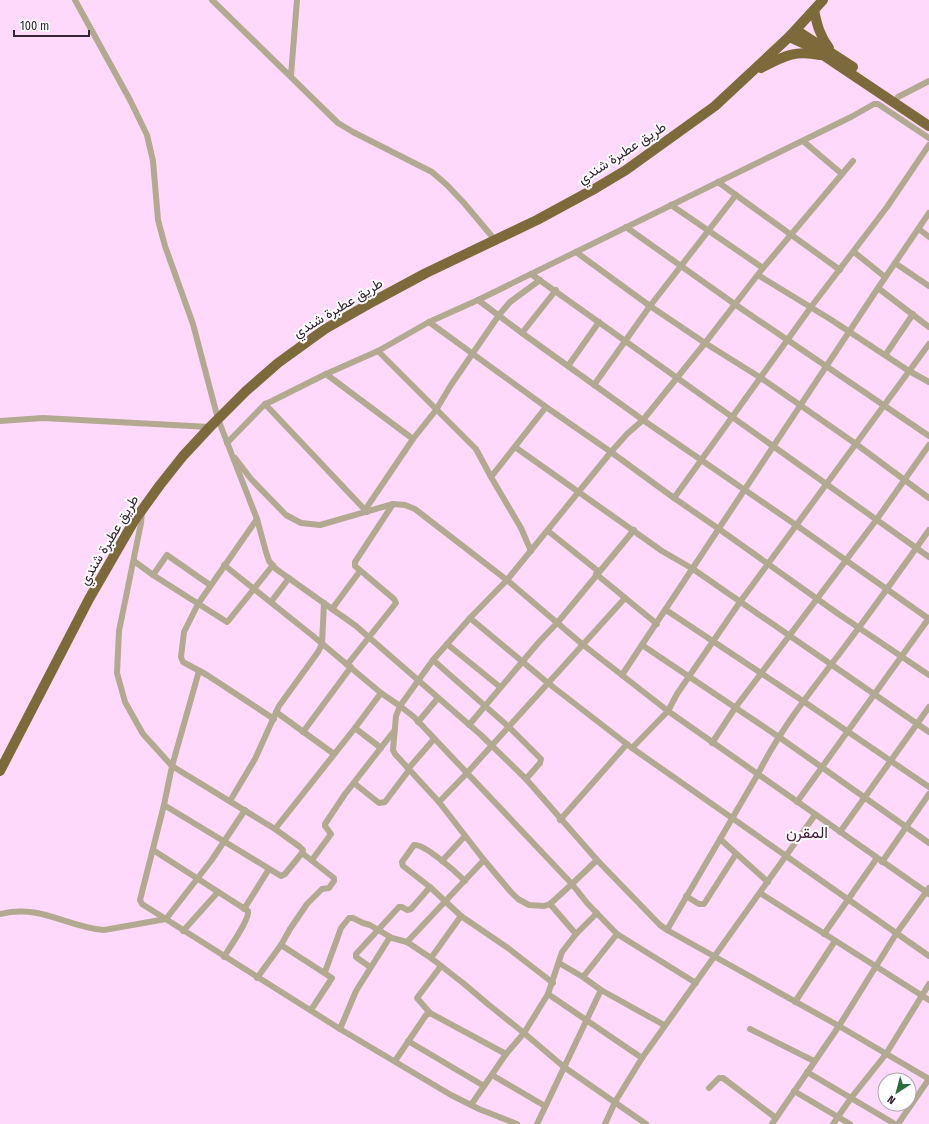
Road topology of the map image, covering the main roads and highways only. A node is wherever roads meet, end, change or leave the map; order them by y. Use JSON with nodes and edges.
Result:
{"nodes":[{"id":1,"x":823,"y":0,"type":"edge"},
{"id":2,"x":814,"y":10,"type":"junction"},
{"id":3,"x":793,"y":33,"type":"junction"},
{"id":4,"x":829,"y":54,"type":"junction"},
{"id":5,"x":749,"y":74,"type":"junction"},
{"id":6,"x":929,"y":118,"type":"edge"},
{"id":7,"x":929,"y":126,"type":"edge"},
{"id":8,"x":0,"y":772,"type":"edge"}],
"edges":[{"from":1,"to":2,"type":"highway","name":"طريق عطبرة شندي"},
{"from":2,"to":3,"type":"highway","name":"طريق عطبرة شندي"},
{"from":2,"to":4,"type":"highway"},
{"from":3,"to":4,"type":"highway"},
{"from":3,"to":5,"type":"highway","name":"طريق عطبرة شندي"},
{"from":4,"to":5,"type":"highway"},
{"from":4,"to":6,"type":"highway"},
{"from":4,"to":7,"type":"highway"},
{"from":5,"to":8,"type":"highway","name":"طريق عطبرة شندي"}]}
